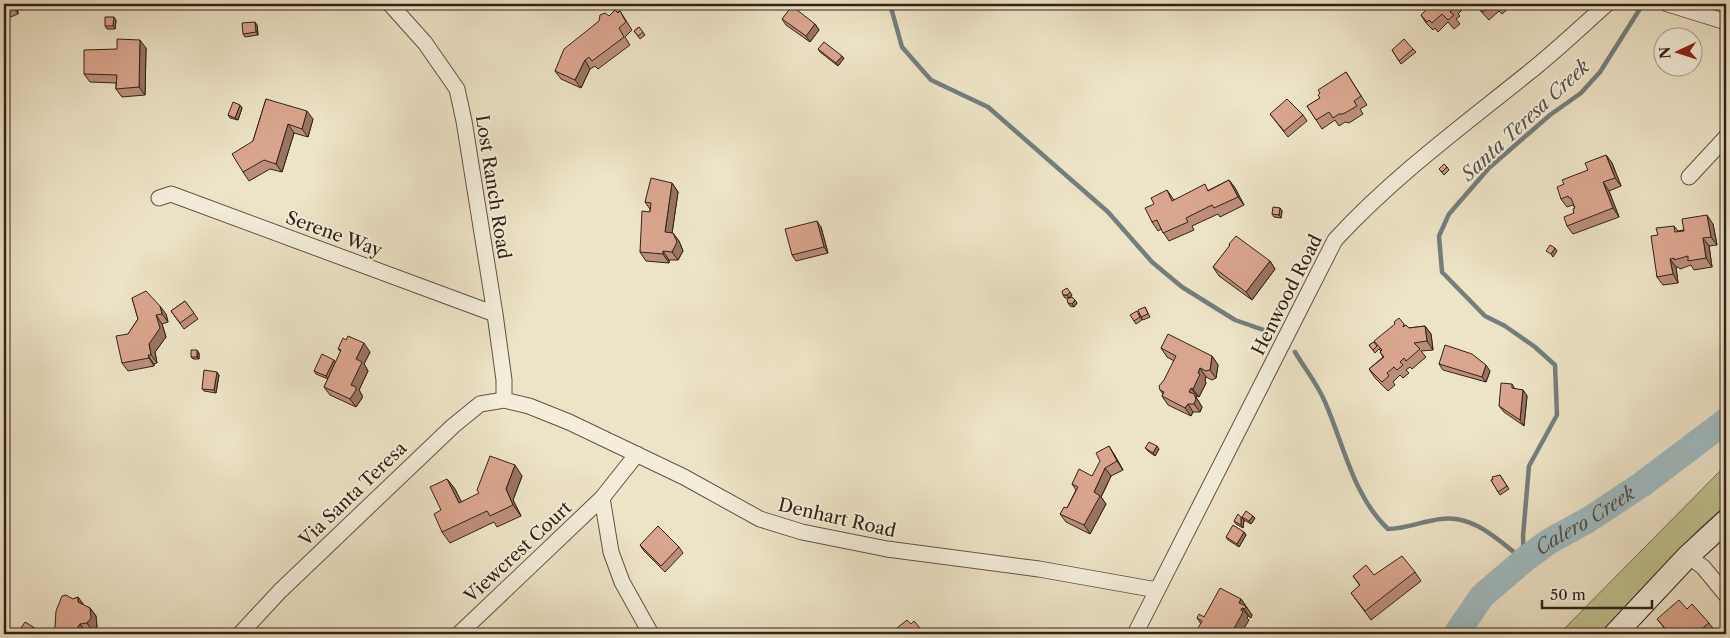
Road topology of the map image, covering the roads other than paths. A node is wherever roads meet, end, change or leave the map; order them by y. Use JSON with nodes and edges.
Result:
{"nodes":[{"id":1,"x":390,"y":4,"type":"edge"},
{"id":2,"x":1607,"y":4,"type":"edge"},
{"id":3,"x":1668,"y":4,"type":"edge"},
{"id":4,"x":1726,"y":22,"type":"edge"},
{"id":5,"x":1726,"y":137,"type":"edge"},
{"id":6,"x":1689,"y":177,"type":"dead end"},
{"id":7,"x":159,"y":198,"type":"dead end"},
{"id":8,"x":495,"y":314,"type":"junction"},
{"id":9,"x":504,"y":400,"type":"junction"},
{"id":10,"x":636,"y":454,"type":"junction"},
{"id":11,"x":602,"y":498,"type":"junction"},
{"id":12,"x":1726,"y":521,"type":"edge"},
{"id":13,"x":1688,"y":556,"type":"junction"},
{"id":14,"x":1157,"y":590,"type":"junction"},
{"id":15,"x":1726,"y":595,"type":"edge"},
{"id":16,"x":460,"y":633,"type":"edge"},
{"id":17,"x":240,"y":634,"type":"edge"},
{"id":18,"x":651,"y":634,"type":"edge"},
{"id":19,"x":1135,"y":634,"type":"edge"},
{"id":20,"x":1615,"y":634,"type":"edge"}],
"edges":[{"from":1,"to":8,"type":"street","name":"Lost Ranch Road"},
{"from":2,"to":14,"type":"street","name":"Henwood Road"},
{"from":3,"to":4,"type":"street"},
{"from":5,"to":6,"type":"street"},
{"from":7,"to":8,"type":"street","name":"Serene Way"},
{"from":8,"to":9,"type":"street","name":"Lost Ranch Road"},
{"from":9,"to":10,"type":"street","name":"Denhart Road"},
{"from":9,"to":17,"type":"street","name":"Via Santa Teresa"},
{"from":10,"to":11,"type":"street","name":"Viewcrest Court"},
{"from":10,"to":14,"type":"street","name":"Denhart Road"},
{"from":11,"to":16,"type":"street","name":"Viewcrest Court"},
{"from":11,"to":18,"type":"street"},
{"from":12,"to":13,"type":"street"},
{"from":13,"to":15,"type":"street"},
{"from":13,"to":20,"type":"street"},
{"from":14,"to":19,"type":"street","name":"Henwood Road"}]}
